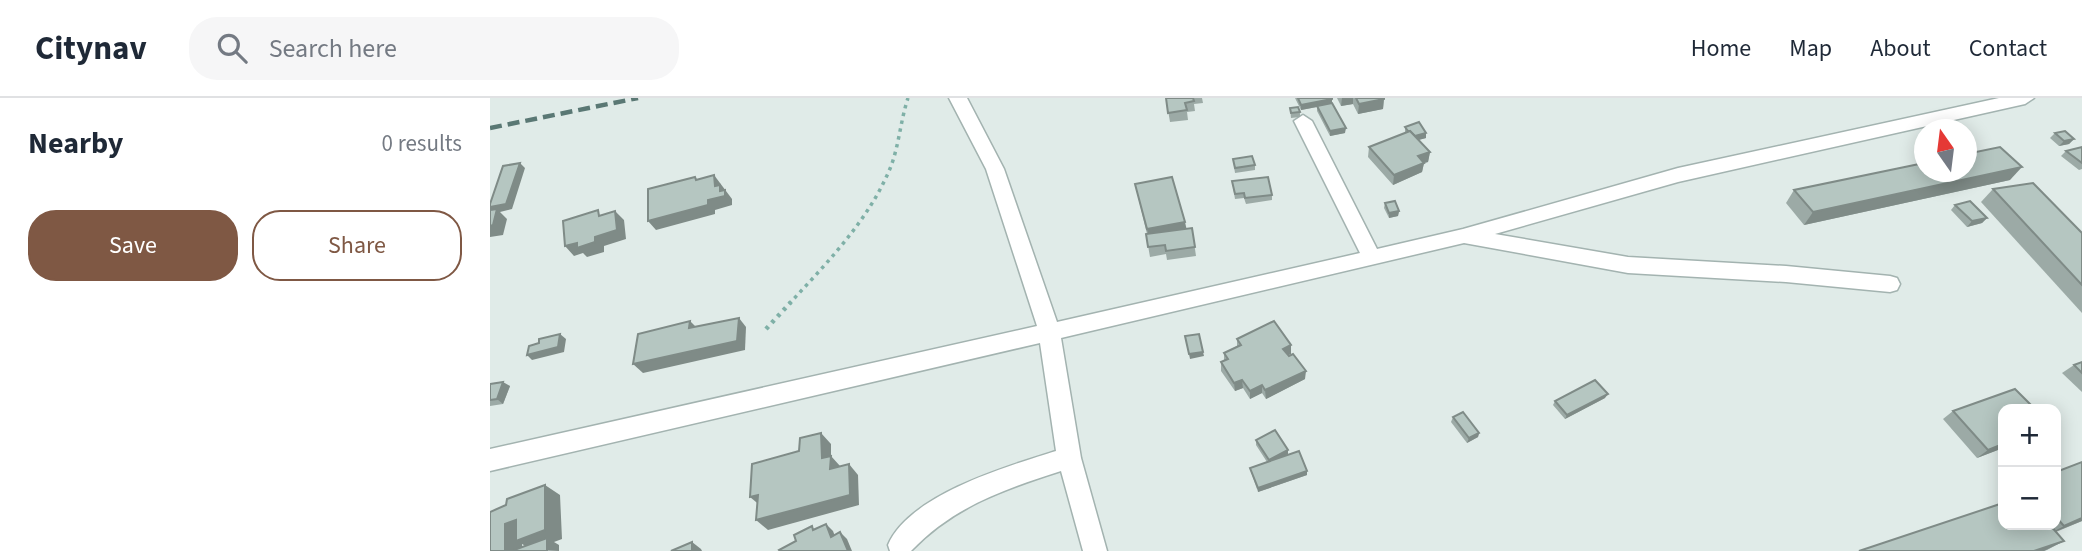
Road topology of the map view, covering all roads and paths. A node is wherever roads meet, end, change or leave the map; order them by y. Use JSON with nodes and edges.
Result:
{"nodes":[{"id":1,"x":908,"y":98,"type":"edge"},
{"id":2,"x":958,"y":98,"type":"edge"},
{"id":3,"x":2025,"y":98,"type":"edge"},
{"id":4,"x":1303,"y":121,"type":"dead end"},
{"id":5,"x":1463,"y":236,"type":"junction"},
{"id":6,"x":1372,"y":258,"type":"junction"},
{"id":7,"x":1890,"y":284,"type":"dead end"},
{"id":8,"x":766,"y":329,"type":"dead end"},
{"id":9,"x":1049,"y":330,"type":"junction"},
{"id":10,"x":1069,"y":458,"type":"junction"},
{"id":11,"x":490,"y":460,"type":"edge"},
{"id":12,"x":900,"y":545,"type":"dead end"},
{"id":13,"x":1095,"y":551,"type":"edge"}],
"edges":[{"from":1,"to":8,"type":"path"},
{"from":2,"to":9,"type":"street"},
{"from":3,"to":5,"type":"street"},
{"from":4,"to":6,"type":"street"},
{"from":5,"to":6,"type":"street"},
{"from":5,"to":7,"type":"street"},
{"from":6,"to":9,"type":"street"},
{"from":9,"to":10,"type":"street"},
{"from":9,"to":11,"type":"street"},
{"from":10,"to":12,"type":"street"},
{"from":10,"to":13,"type":"street"}]}
